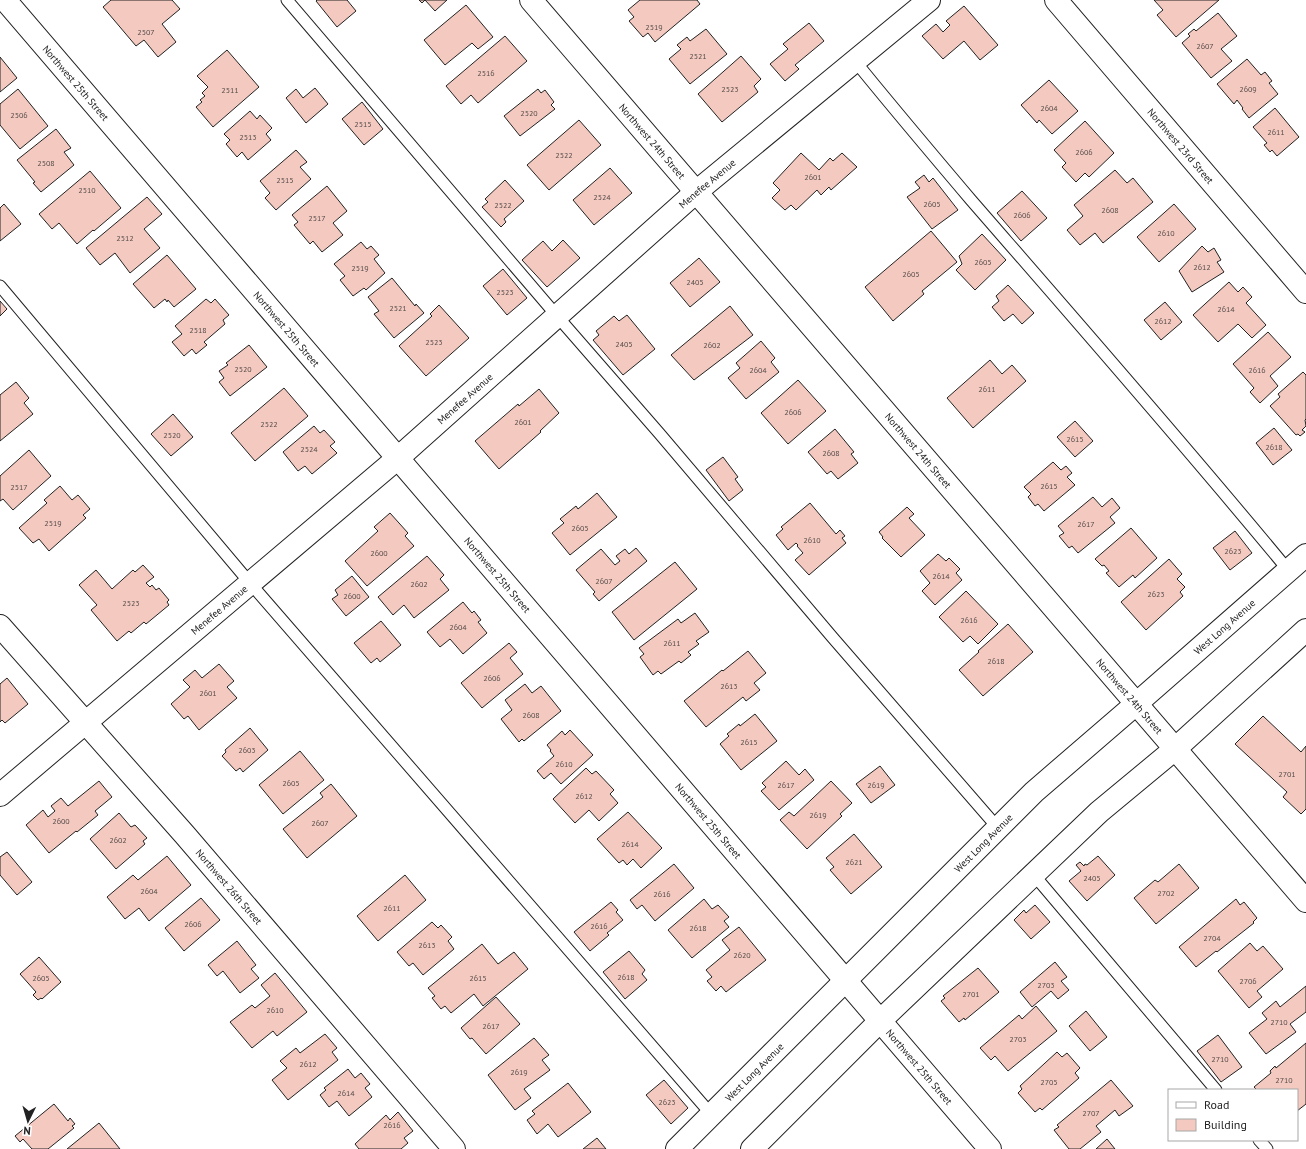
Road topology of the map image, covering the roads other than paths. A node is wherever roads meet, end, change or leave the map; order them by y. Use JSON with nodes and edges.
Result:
{"nodes":[{"id":1,"x":5,"y":0,"type":"edge"},
{"id":2,"x":287,"y":0,"type":"edge"},
{"id":3,"x":531,"y":0,"type":"edge"},
{"id":4,"x":929,"y":0,"type":"edge"},
{"id":5,"x":1056,"y":0,"type":"edge"},
{"id":6,"x":854,"y":61,"type":"junction"},
{"id":7,"x":696,"y":192,"type":"junction"},
{"id":8,"x":0,"y":286,"type":"edge"},
{"id":9,"x":1306,"y":292,"type":"edge"},
{"id":10,"x":557,"y":316,"type":"junction"},
{"id":11,"x":398,"y":458,"type":"junction"},
{"id":12,"x":1306,"y":555,"type":"edge"},
{"id":13,"x":1288,"y":570,"type":"junction"},
{"id":14,"x":250,"y":583,"type":"junction"},
{"id":15,"x":0,"y":626,"type":"edge"},
{"id":16,"x":1306,"y":630,"type":"edge"},
{"id":17,"x":1136,"y":704,"type":"junction"},
{"id":18,"x":86,"y":723,"type":"junction"},
{"id":19,"x":1175,"y":749,"type":"junction"},
{"id":20,"x":0,"y":795,"type":"edge"},
{"id":21,"x":998,"y":828,"type":"junction"},
{"id":22,"x":1034,"y":875,"type":"junction"},
{"id":23,"x":1306,"y":901,"type":"edge"},
{"id":24,"x":845,"y":980,"type":"junction"},
{"id":25,"x":880,"y":1021,"type":"junction"},
{"id":26,"x":1215,"y":1089,"type":"edge"},
{"id":27,"x":711,"y":1114,"type":"junction"},
{"id":28,"x":1260,"y":1141,"type":"edge"},
{"id":29,"x":454,"y":1149,"type":"edge"},
{"id":30,"x":677,"y":1149,"type":"edge"},
{"id":31,"x":752,"y":1149,"type":"edge"},
{"id":32,"x":990,"y":1149,"type":"edge"},
{"id":33,"x":1267,"y":1149,"type":"edge"}],
"edges":[{"from":1,"to":11,"type":"street","name":"Northwest 25th Street"},
{"from":2,"to":10,"type":"lane"},
{"from":3,"to":7,"type":"street","name":"Northwest 24th Street"},
{"from":4,"to":6,"type":"street","name":"Menefee Avenue"},
{"from":5,"to":9,"type":"street","name":"Northwest 23rd Street"},
{"from":6,"to":7,"type":"street","name":"Menefee Avenue"},
{"from":6,"to":13,"type":"lane"},
{"from":7,"to":10,"type":"street","name":"Menefee Avenue"},
{"from":7,"to":17,"type":"street","name":"Northwest 24th Street"},
{"from":8,"to":14,"type":"lane"},
{"from":10,"to":11,"type":"street","name":"Menefee Avenue"},
{"from":10,"to":21,"type":"lane"},
{"from":11,"to":14,"type":"street","name":"Menefee Avenue"},
{"from":11,"to":24,"type":"street","name":"Northwest 25th Street"},
{"from":12,"to":13,"type":"street","name":"West Long Avenue"},
{"from":13,"to":17,"type":"street","name":"West Long Avenue"},
{"from":14,"to":18,"type":"street","name":"Menefee Avenue"},
{"from":14,"to":27,"type":"lane"},
{"from":15,"to":18,"type":"street","name":"Northwest 26th Street"},
{"from":16,"to":19,"type":"street"},
{"from":17,"to":19,"type":"street","name":"Northwest 24th Street"},
{"from":17,"to":21,"type":"street","name":"West Long Avenue"},
{"from":18,"to":20,"type":"street","name":"Menefee Avenue"},
{"from":18,"to":29,"type":"street","name":"Northwest 26th Street"},
{"from":19,"to":22,"type":"street"},
{"from":19,"to":23,"type":"street","name":"Northwest 24th Street"},
{"from":21,"to":24,"type":"street","name":"West Long Avenue"},
{"from":22,"to":25,"type":"street"},
{"from":22,"to":26,"type":"lane"},
{"from":24,"to":25,"type":"street","name":"Northwest 25th Street"},
{"from":24,"to":27,"type":"street","name":"West Long Avenue"},
{"from":25,"to":31,"type":"street"},
{"from":25,"to":32,"type":"street","name":"Northwest 25th Street"},
{"from":27,"to":30,"type":"street","name":"West Long Avenue"},
{"from":28,"to":33,"type":"lane"}]}
